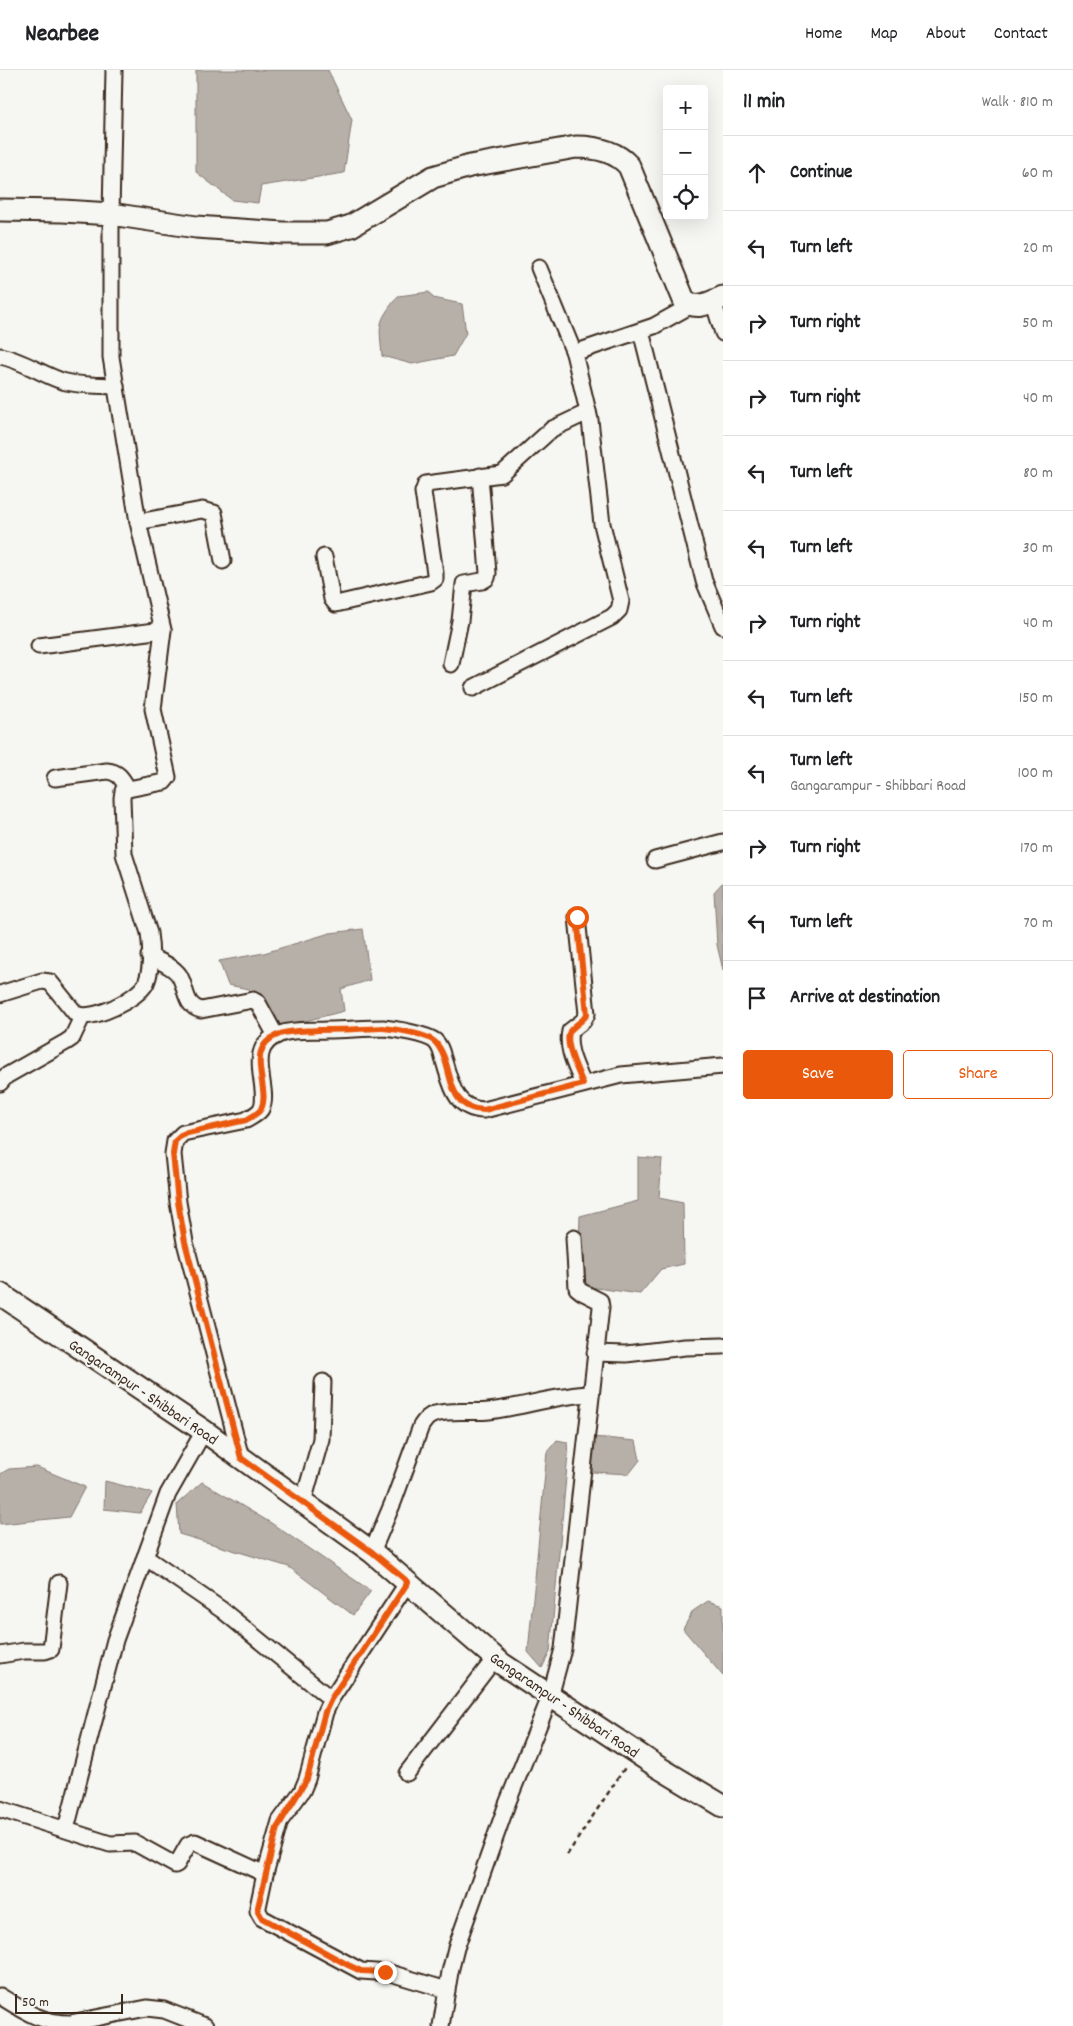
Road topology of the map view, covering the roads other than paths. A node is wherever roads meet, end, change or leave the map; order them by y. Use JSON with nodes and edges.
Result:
{"nodes":[{"id":1,"x":114,"y":70,"type":"edge"},
{"id":2,"x":0,"y":210,"type":"edge"},
{"id":3,"x":111,"y":214,"type":"junction"},
{"id":4,"x":539,"y":268,"type":"dead end"},
{"id":5,"x":718,"y":300,"type":"edge"},
{"id":6,"x":690,"y":306,"type":"junction"},
{"id":7,"x":641,"y":331,"type":"junction"},
{"id":8,"x":723,"y":332,"type":"edge"},
{"id":9,"x":574,"y":353,"type":"junction"},
{"id":10,"x":0,"y":356,"type":"edge"},
{"id":11,"x":116,"y":386,"type":"junction"},
{"id":12,"x":588,"y":412,"type":"junction"},
{"id":13,"x":480,"y":476,"type":"junction"},
{"id":14,"x":138,"y":522,"type":"junction"},
{"id":15,"x":324,"y":557,"type":"dead end"},
{"id":16,"x":223,"y":561,"type":"dead end"},
{"id":17,"x":723,"y":626,"type":"edge"},
{"id":18,"x":163,"y":630,"type":"junction"},
{"id":19,"x":39,"y":646,"type":"dead end"},
{"id":20,"x":451,"y":664,"type":"dead end"},
{"id":21,"x":473,"y":688,"type":"dead end"},
{"id":22,"x":55,"y":778,"type":"dead end"},
{"id":23,"x":128,"y":789,"type":"junction"},
{"id":24,"x":723,"y":842,"type":"edge"},
{"id":25,"x":654,"y":860,"type":"dead end"},
{"id":26,"x":577,"y":917,"type":"dead end"},
{"id":27,"x":150,"y":956,"type":"junction"},
{"id":28,"x":0,"y":994,"type":"edge"},
{"id":29,"x":82,"y":1017,"type":"junction"},
{"id":30,"x":276,"y":1036,"type":"junction"},
{"id":31,"x":723,"y":1066,"type":"edge"},
{"id":32,"x":0,"y":1083,"type":"edge"},
{"id":33,"x":583,"y":1084,"type":"junction"},
{"id":34,"x":574,"y":1238,"type":"dead end"},
{"id":35,"x":0,"y":1294,"type":"edge"},
{"id":36,"x":723,"y":1346,"type":"edge"},
{"id":37,"x":596,"y":1353,"type":"junction"},
{"id":38,"x":323,"y":1382,"type":"dead end"},
{"id":39,"x":591,"y":1394,"type":"junction"},
{"id":40,"x":204,"y":1431,"type":"junction"},
{"id":41,"x":241,"y":1458,"type":"junction"},
{"id":42,"x":303,"y":1502,"type":"junction"},
{"id":43,"x":372,"y":1552,"type":"junction"},
{"id":44,"x":145,"y":1557,"type":"junction"},
{"id":45,"x":408,"y":1582,"type":"junction"},
{"id":46,"x":59,"y":1583,"type":"dead end"},
{"id":47,"x":0,"y":1655,"type":"edge"},
{"id":48,"x":495,"y":1658,"type":"junction"},
{"id":49,"x":550,"y":1697,"type":"junction"},
{"id":50,"x":331,"y":1699,"type":"junction"},
{"id":51,"x":407,"y":1773,"type":"dead end"},
{"id":52,"x":723,"y":1806,"type":"edge"},
{"id":53,"x":0,"y":1809,"type":"edge"},
{"id":54,"x":66,"y":1830,"type":"junction"},
{"id":55,"x":265,"y":1874,"type":"junction"},
{"id":56,"x":447,"y":1990,"type":"junction"},
{"id":57,"x":0,"y":1996,"type":"edge"},
{"id":58,"x":177,"y":2021,"type":"edge"},
{"id":59,"x":32,"y":2022,"type":"edge"},
{"id":60,"x":205,"y":2026,"type":"edge"},
{"id":61,"x":441,"y":2026,"type":"edge"}],
"edges":[{"from":1,"to":3,"type":"street"},
{"from":2,"to":3,"type":"main road"},
{"from":3,"to":6,"type":"main road"},
{"from":3,"to":11,"type":"street"},
{"from":4,"to":9,"type":"street"},
{"from":5,"to":6,"type":"main road"},
{"from":5,"to":8,"type":"street"},
{"from":6,"to":7,"type":"street"},
{"from":7,"to":9,"type":"street"},
{"from":7,"to":17,"type":"street"},
{"from":9,"to":12,"type":"street"},
{"from":10,"to":11,"type":"street"},
{"from":11,"to":14,"type":"street"},
{"from":12,"to":13,"type":"street"},
{"from":12,"to":21,"type":"street"},
{"from":13,"to":15,"type":"street"},
{"from":13,"to":20,"type":"street"},
{"from":14,"to":16,"type":"street"},
{"from":14,"to":18,"type":"street"},
{"from":18,"to":19,"type":"street"},
{"from":18,"to":23,"type":"street"},
{"from":22,"to":23,"type":"street"},
{"from":23,"to":27,"type":"street"},
{"from":24,"to":25,"type":"street"},
{"from":26,"to":33,"type":"street"},
{"from":27,"to":29,"type":"street"},
{"from":27,"to":30,"type":"street"},
{"from":28,"to":29,"type":"street"},
{"from":29,"to":32,"type":"street"},
{"from":30,"to":33,"type":"street"},
{"from":30,"to":41,"type":"street"},
{"from":31,"to":33,"type":"street"},
{"from":34,"to":37,"type":"street"},
{"from":35,"to":40,"type":"main road","name":"Gangarampur - Shibbari Road"},
{"from":36,"to":37,"type":"street"},
{"from":37,"to":39,"type":"street"},
{"from":38,"to":42,"type":"street"},
{"from":39,"to":43,"type":"street"},
{"from":39,"to":49,"type":"street"},
{"from":40,"to":41,"type":"main road","name":"Gangarampur - Shibbari Road"},
{"from":40,"to":44,"type":"street"},
{"from":41,"to":42,"type":"main road","name":"Gangarampur - Shibbari Road"},
{"from":42,"to":43,"type":"main road","name":"Gangarampur - Shibbari Road"},
{"from":43,"to":45,"type":"main road","name":"Gangarampur - Shibbari Road"},
{"from":44,"to":50,"type":"street"},
{"from":44,"to":54,"type":"street"},
{"from":45,"to":48,"type":"main road","name":"Gangarampur - Shibbari Road"},
{"from":45,"to":50,"type":"street"},
{"from":46,"to":47,"type":"street"},
{"from":48,"to":49,"type":"main road","name":"Gangarampur - Shibbari Road"},
{"from":48,"to":51,"type":"street"},
{"from":49,"to":52,"type":"main road","name":"Gangarampur - Shibbari Road"},
{"from":49,"to":56,"type":"street"},
{"from":50,"to":55,"type":"street"},
{"from":53,"to":54,"type":"street"},
{"from":54,"to":55,"type":"street"},
{"from":55,"to":56,"type":"street"},
{"from":56,"to":61,"type":"street"},
{"from":57,"to":59,"type":"street"},
{"from":58,"to":59,"type":"street"},
{"from":58,"to":60,"type":"street"}]}
